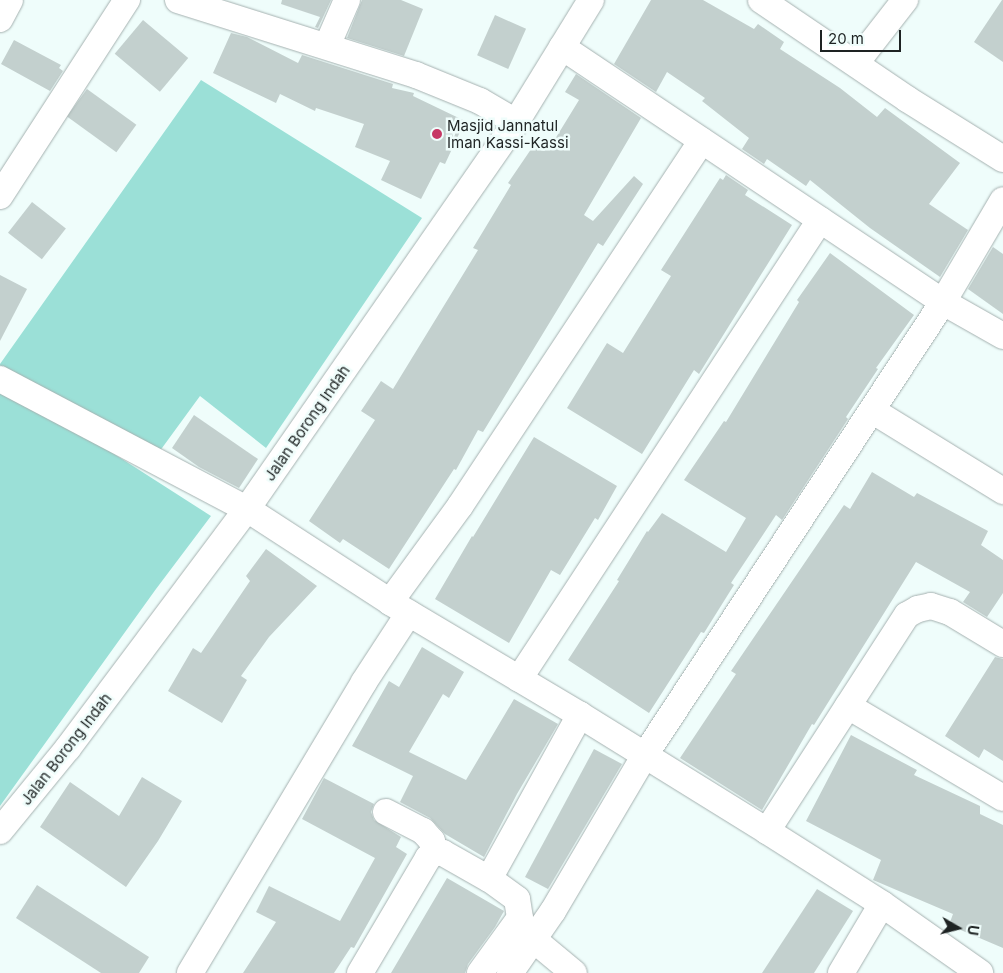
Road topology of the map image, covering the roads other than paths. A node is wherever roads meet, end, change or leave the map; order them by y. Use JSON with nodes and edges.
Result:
{"nodes":[{"id":1,"x":10,"y":0,"type":"edge"},
{"id":2,"x":127,"y":0,"type":"edge"},
{"id":3,"x":178,"y":0,"type":"edge"},
{"id":4,"x":347,"y":0,"type":"edge"},
{"id":5,"x":592,"y":0,"type":"edge"},
{"id":6,"x":761,"y":0,"type":"edge"},
{"id":7,"x":905,"y":0,"type":"edge"},
{"id":8,"x":0,"y":19,"type":"edge"},
{"id":9,"x":327,"y":46,"type":"junction"},
{"id":10,"x":562,"y":47,"type":"junction"},
{"id":11,"x":856,"y":63,"type":"junction"},
{"id":12,"x":516,"y":122,"type":"junction"},
{"id":13,"x":702,"y":141,"type":"junction"},
{"id":14,"x":1003,"y":159,"type":"edge"},
{"id":15,"x":0,"y":196,"type":"edge"},
{"id":16,"x":1003,"y":200,"type":"edge"},
{"id":17,"x":820,"y":220,"type":"junction"},
{"id":18,"x":943,"y":302,"type":"junction"},
{"id":19,"x":1003,"y":336,"type":"edge"},
{"id":20,"x":0,"y":380,"type":"edge"},
{"id":21,"x":873,"y":411,"type":"junction"},
{"id":22,"x":1003,"y":491,"type":"edge"},
{"id":23,"x":247,"y":509,"type":"junction"},
{"id":24,"x":400,"y":608,"type":"junction"},
{"id":25,"x":1003,"y":644,"type":"edge"},
{"id":26,"x":520,"y":679,"type":"junction"},
{"id":27,"x":848,"y":706,"type":"junction"},
{"id":28,"x":580,"y":715,"type":"junction"},
{"id":29,"x":645,"y":755,"type":"junction"},
{"id":30,"x":1003,"y":798,"type":"edge"},
{"id":31,"x":386,"y":812,"type":"dead end"},
{"id":32,"x":0,"y":831,"type":"edge"},
{"id":33,"x":767,"y":831,"type":"junction"},
{"id":34,"x":434,"y":852,"type":"junction"},
{"id":35,"x":489,"y":879,"type":"junction"},
{"id":36,"x":882,"y":904,"type":"junction"},
{"id":37,"x":533,"y":939,"type":"junction"},
{"id":38,"x":190,"y":973,"type":"edge"},
{"id":39,"x":361,"y":973,"type":"edge"},
{"id":40,"x":480,"y":973,"type":"edge"},
{"id":41,"x":510,"y":973,"type":"edge"},
{"id":42,"x":574,"y":973,"type":"edge"},
{"id":43,"x":840,"y":973,"type":"edge"},
{"id":44,"x":980,"y":973,"type":"edge"}],
"edges":[{"from":1,"to":8,"type":"street"},
{"from":2,"to":15,"type":"street"},
{"from":3,"to":9,"type":"street"},
{"from":4,"to":9,"type":"street"},
{"from":5,"to":10,"type":"street","name":"Jalan Borong Indah"},
{"from":6,"to":11,"type":"street"},
{"from":7,"to":11,"type":"street"},
{"from":9,"to":12,"type":"street"},
{"from":10,"to":12,"type":"street","name":"Jalan Borong Indah"},
{"from":10,"to":13,"type":"street"},
{"from":11,"to":14,"type":"street"},
{"from":12,"to":23,"type":"street","name":"Jalan Borong Indah"},
{"from":13,"to":17,"type":"street"},
{"from":13,"to":24,"type":"street"},
{"from":16,"to":18,"type":"street"},
{"from":17,"to":18,"type":"street"},
{"from":17,"to":26,"type":"street"},
{"from":18,"to":19,"type":"street"},
{"from":18,"to":21,"type":"street"},
{"from":20,"to":23,"type":"street"},
{"from":21,"to":22,"type":"street"},
{"from":21,"to":29,"type":"street"},
{"from":23,"to":24,"type":"street"},
{"from":23,"to":32,"type":"street","name":"Jalan Borong Indah"},
{"from":24,"to":26,"type":"street"},
{"from":24,"to":38,"type":"street"},
{"from":25,"to":27,"type":"street"},
{"from":26,"to":28,"type":"street"},
{"from":27,"to":30,"type":"street"},
{"from":27,"to":33,"type":"street"},
{"from":28,"to":29,"type":"street"},
{"from":28,"to":35,"type":"street"},
{"from":29,"to":33,"type":"street"},
{"from":29,"to":37,"type":"street"},
{"from":31,"to":34,"type":"street"},
{"from":33,"to":36,"type":"street"},
{"from":34,"to":35,"type":"street"},
{"from":34,"to":39,"type":"street"},
{"from":35,"to":40,"type":"street"},
{"from":36,"to":43,"type":"street"},
{"from":36,"to":44,"type":"street"},
{"from":37,"to":41,"type":"street"},
{"from":37,"to":42,"type":"street"}]}
